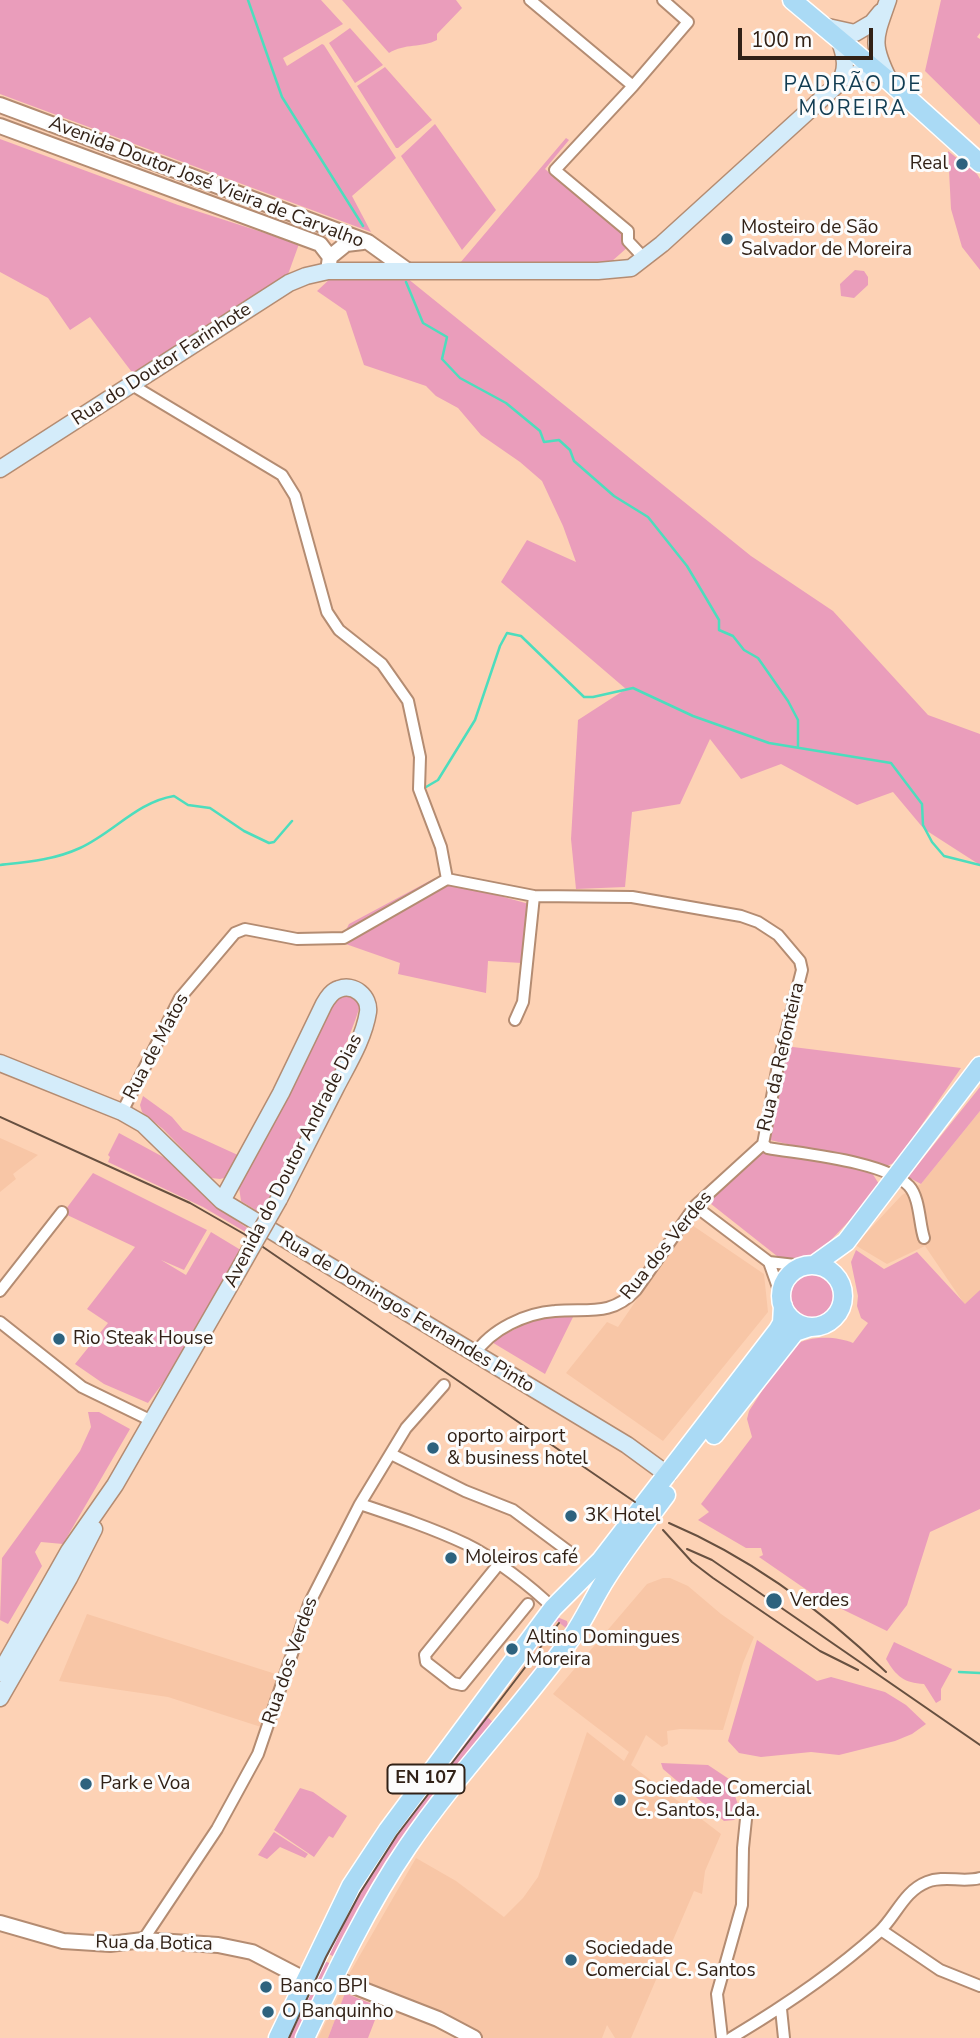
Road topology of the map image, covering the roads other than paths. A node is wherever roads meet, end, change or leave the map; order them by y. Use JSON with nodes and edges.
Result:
{"nodes":[{"id":1,"x":530,"y":0,"type":"edge"},
{"id":2,"x":663,"y":0,"type":"edge"},
{"id":3,"x":792,"y":0,"type":"edge"},
{"id":4,"x":887,"y":2,"type":"edge"},
{"id":5,"x":822,"y":25,"type":"junction"},
{"id":6,"x":839,"y":39,"type":"junction"},
{"id":7,"x":843,"y":78,"type":"junction"},
{"id":8,"x":885,"y":78,"type":"junction"},
{"id":9,"x":633,"y":86,"type":"junction"},
{"id":10,"x":0,"y":105,"type":"edge"},
{"id":11,"x":0,"y":126,"type":"edge"},
{"id":12,"x":978,"y":160,"type":"edge"},
{"id":13,"x":368,"y":242,"type":"junction"},
{"id":14,"x":644,"y":258,"type":"junction"},
{"id":15,"x":329,"y":264,"type":"junction"},
{"id":16,"x":407,"y":270,"type":"junction"},
{"id":17,"x":132,"y":384,"type":"junction"},
{"id":18,"x":0,"y":469,"type":"edge"},
{"id":19,"x":447,"y":879,"type":"junction"},
{"id":20,"x":534,"y":896,"type":"junction"},
{"id":21,"x":515,"y":1020,"type":"dead end"},
{"id":22,"x":0,"y":1063,"type":"edge"},
{"id":23,"x":980,"y":1066,"type":"edge"},
{"id":24,"x":122,"y":1112,"type":"junction"},
{"id":25,"x":763,"y":1144,"type":"junction"},
{"id":26,"x":895,"y":1177,"type":"junction"},
{"id":27,"x":222,"y":1201,"type":"junction"},
{"id":28,"x":695,"y":1206,"type":"junction"},
{"id":29,"x":62,"y":1212,"type":"dead end"},
{"id":30,"x":924,"y":1238,"type":"dead end"},
{"id":31,"x":846,"y":1242,"type":"junction"},
{"id":32,"x":769,"y":1262,"type":"junction"},
{"id":33,"x":809,"y":1266,"type":"junction"},
{"id":34,"x":839,"y":1281,"type":"junction"},
{"id":35,"x":0,"y":1291,"type":"edge"},
{"id":36,"x":782,"y":1301,"type":"junction"},
{"id":37,"x":0,"y":1322,"type":"edge"},
{"id":38,"x":810,"y":1327,"type":"junction"},
{"id":39,"x":475,"y":1354,"type":"junction"},
{"id":40,"x":444,"y":1385,"type":"dead end"},
{"id":41,"x":152,"y":1421,"type":"junction"},
{"id":42,"x":391,"y":1454,"type":"junction"},
{"id":43,"x":672,"y":1478,"type":"junction"},
{"id":44,"x":115,"y":1485,"type":"junction"},
{"id":45,"x":360,"y":1504,"type":"junction"},
{"id":46,"x":568,"y":1551,"type":"dead end"},
{"id":47,"x":498,"y":1564,"type":"junction"},
{"id":48,"x":528,"y":1604,"type":"dead end"},
{"id":49,"x":553,"y":1608,"type":"junction"},
{"id":50,"x":572,"y":1636,"type":"junction"},
{"id":51,"x":0,"y":1673,"type":"edge"},
{"id":52,"x":0,"y":1698,"type":"edge"},
{"id":53,"x":746,"y":1819,"type":"dead end"},
{"id":54,"x":980,"y":1878,"type":"edge"},
{"id":55,"x":0,"y":1923,"type":"edge"},
{"id":56,"x":881,"y":1930,"type":"junction"},
{"id":57,"x":143,"y":1940,"type":"junction"},
{"id":58,"x":333,"y":1978,"type":"junction"},
{"id":59,"x":304,"y":1979,"type":"junction"},
{"id":60,"x":980,"y":1986,"type":"edge"},
{"id":61,"x":781,"y":2008,"type":"junction"},
{"id":62,"x":278,"y":2038,"type":"edge"},
{"id":63,"x":305,"y":2038,"type":"edge"},
{"id":64,"x":474,"y":2038,"type":"edge"},
{"id":65,"x":722,"y":2038,"type":"edge"},
{"id":66,"x":731,"y":2038,"type":"edge"},
{"id":67,"x":784,"y":2038,"type":"edge"}],
"edges":[{"from":1,"to":9,"type":"street"},
{"from":2,"to":9,"type":"street"},
{"from":3,"to":5,"type":"main road"},
{"from":4,"to":5,"type":"main road"},
{"from":4,"to":8,"type":"main road"},
{"from":5,"to":6,"type":"main road"},
{"from":6,"to":7,"type":"main road"},
{"from":6,"to":8,"type":"main road"},
{"from":7,"to":8,"type":"main road"},
{"from":7,"to":14,"type":"main road"},
{"from":8,"to":12,"type":"main road"},
{"from":9,"to":14,"type":"street"},
{"from":10,"to":13,"type":"street","name":"Avenida Doutor José Vieira de Carvalho"},
{"from":11,"to":15,"type":"street","name":"Avenida Doutor José Vieira de Carvalho"},
{"from":13,"to":15,"type":"street"},
{"from":13,"to":16,"type":"street","name":"Avenida Doutor José Vieira de Carvalho"},
{"from":14,"to":16,"type":"main road","name":"Rua do Doutor Farinhote"},
{"from":15,"to":16,"type":"main road","name":"Rua do Doutor Farinhote"},
{"from":15,"to":17,"type":"main road","name":"Rua do Doutor Farinhote"},
{"from":17,"to":18,"type":"main road","name":"Rua do Doutor Farinhote"},
{"from":17,"to":19,"type":"street"},
{"from":19,"to":20,"type":"street","name":"Rua da Refonteira"},
{"from":19,"to":24,"type":"street","name":"Rua de Matos"},
{"from":20,"to":21,"type":"street"},
{"from":20,"to":25,"type":"street","name":"Rua da Refonteira"},
{"from":22,"to":24,"type":"main road","name":"Rua de Domingos Fernandes Pinto"},
{"from":23,"to":26,"type":"main road","number":"EN 107"},
{"from":24,"to":27,"type":"main road","name":"Rua de Domingos Fernandes Pinto"},
{"from":25,"to":26,"type":"street"},
{"from":25,"to":28,"type":"street","name":"Rua dos Verdes"},
{"from":26,"to":30,"type":"street"},
{"from":26,"to":31,"type":"main road","number":"EN 107"},
{"from":27,"to":39,"type":"main road","name":"Rua de Domingos Fernandes Pinto"},
{"from":27,"to":41,"type":"main road","name":"Avenida do Doutor Andrade Dias","bridge":true},
{"from":28,"to":32,"type":"street"},
{"from":28,"to":39,"type":"street","name":"Rua dos Verdes"},
{"from":29,"to":35,"type":"street"},
{"from":31,"to":33,"type":"main road","number":"EN 107"},
{"from":31,"to":34,"type":"main road","number":"EN 107"},
{"from":32,"to":33,"type":"street"},
{"from":32,"to":36,"type":"street"},
{"from":33,"to":34,"type":"main road"},
{"from":33,"to":36,"type":"main road","number":"EN 107"},
{"from":34,"to":38,"type":"main road","number":"EN 107"},
{"from":36,"to":38,"type":"main road"},
{"from":36,"to":43,"type":"main road","number":"EN 107"},
{"from":37,"to":41,"type":"street"},
{"from":38,"to":43,"type":"main road","number":"EN 107"},
{"from":39,"to":43,"type":"main road","name":"Rua de Domingos Fernandes Pinto"},
{"from":40,"to":42,"type":"street","name":"Rua dos Verdes"},
{"from":41,"to":44,"type":"main road","name":"Avenida do Doutor Andrade Dias"},
{"from":42,"to":45,"type":"street","name":"Rua dos Verdes"},
{"from":42,"to":46,"type":"street"},
{"from":43,"to":49,"type":"main road","number":"EN 107"},
{"from":43,"to":50,"type":"main road","number":"EN 107"},
{"from":44,"to":51,"type":"main road","name":"Avenida do Doutor Andrade Dias"},
{"from":44,"to":52,"type":"main road","name":"Avenida do Doutor Andrade Dias"},
{"from":45,"to":47,"type":"street"},
{"from":45,"to":57,"type":"street","name":"Rua dos Verdes"},
{"from":47,"to":48,"type":"street"},
{"from":47,"to":49,"type":"street"},
{"from":49,"to":50,"type":"main road"},
{"from":49,"to":59,"type":"main road","number":"EN 107"},
{"from":50,"to":58,"type":"main road","number":"EN 107"},
{"from":53,"to":65,"type":"street"},
{"from":54,"to":56,"type":"street"},
{"from":55,"to":57,"type":"street","name":"Rua da Botica"},
{"from":56,"to":60,"type":"street"},
{"from":56,"to":61,"type":"street"},
{"from":57,"to":59,"type":"street","name":"Rua da Botica"},
{"from":58,"to":63,"type":"main road","number":"EN 107"},
{"from":58,"to":64,"type":"street"},
{"from":59,"to":62,"type":"main road"},
{"from":61,"to":66,"type":"street"},
{"from":61,"to":67,"type":"street"}]}
